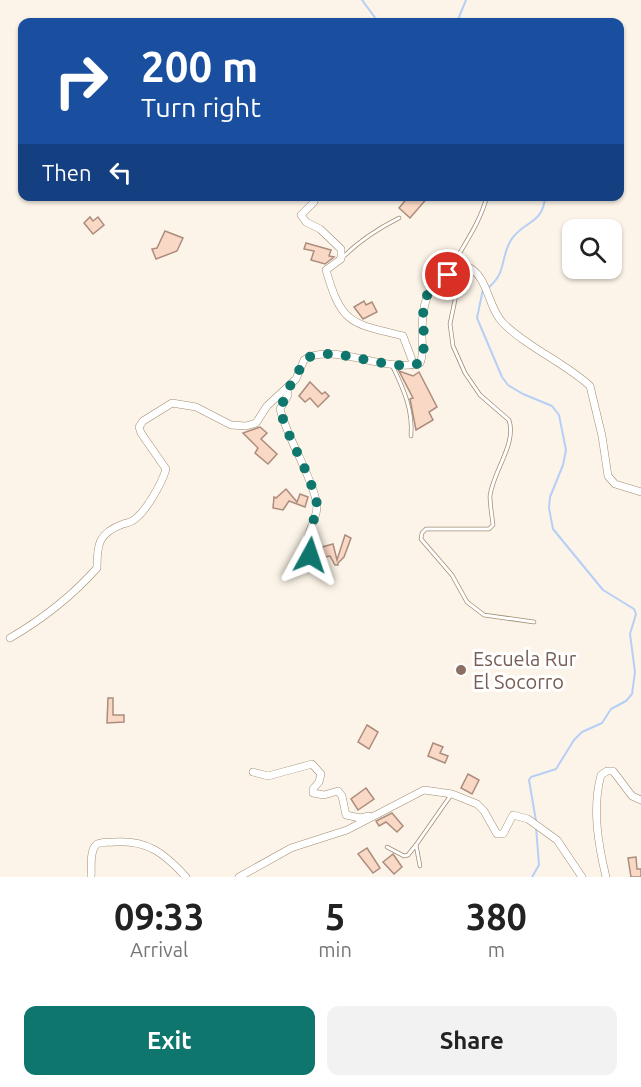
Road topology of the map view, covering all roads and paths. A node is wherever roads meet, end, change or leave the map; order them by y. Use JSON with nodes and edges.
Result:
{"nodes":[{"id":1,"x":486,"y":201,"type":"edge"},
{"id":2,"x":314,"y":202,"type":"dead end"},
{"id":3,"x":399,"y":218,"type":"dead end"},
{"id":4,"x":341,"y":259,"type":"junction"},
{"id":5,"x":475,"y":271,"type":"junction"},
{"id":6,"x":448,"y":275,"type":"junction"},
{"id":7,"x":392,"y":364,"type":"junction"},
{"id":8,"x":414,"y":365,"type":"junction"},
{"id":9,"x":288,"y":388,"type":"junction"},
{"id":10,"x":411,"y":436,"type":"dead end"},
{"id":11,"x":641,"y":492,"type":"edge"},
{"id":12,"x":310,"y":555,"type":"dead end"},
{"id":13,"x":534,"y":622,"type":"dead end"},
{"id":14,"x":10,"y":638,"type":"dead end"},
{"id":15,"x":253,"y":772,"type":"dead end"},
{"id":16,"x":452,"y":794,"type":"junction"},
{"id":17,"x":641,"y":800,"type":"edge"},
{"id":18,"x":375,"y":815,"type":"junction"},
{"id":19,"x":416,"y":845,"type":"junction"},
{"id":20,"x":387,"y":847,"type":"dead end"},
{"id":21,"x":420,"y":866,"type":"dead end"},
{"id":22,"x":91,"y":877,"type":"edge"},
{"id":23,"x":186,"y":877,"type":"edge"},
{"id":24,"x":239,"y":877,"type":"edge"},
{"id":25,"x":582,"y":877,"type":"edge"},
{"id":26,"x":606,"y":877,"type":"edge"}],
"edges":[{"from":1,"to":6,"type":"lane"},
{"from":2,"to":4,"type":"street"},
{"from":3,"to":4,"type":"lane"},
{"from":4,"to":8,"type":"street"},
{"from":5,"to":6,"type":"street"},
{"from":5,"to":11,"type":"street"},
{"from":5,"to":13,"type":"lane"},
{"from":6,"to":8,"type":"street"},
{"from":7,"to":8,"type":"street"},
{"from":7,"to":9,"type":"street"},
{"from":7,"to":10,"type":"lane"},
{"from":9,"to":12,"type":"street"},
{"from":9,"to":14,"type":"street"},
{"from":15,"to":18,"type":"street"},
{"from":16,"to":18,"type":"street"},
{"from":16,"to":19,"type":"lane"},
{"from":16,"to":25,"type":"street"},
{"from":17,"to":26,"type":"street"},
{"from":18,"to":24,"type":"street"},
{"from":19,"to":20,"type":"lane"},
{"from":19,"to":21,"type":"lane"},
{"from":22,"to":23,"type":"street"}]}
